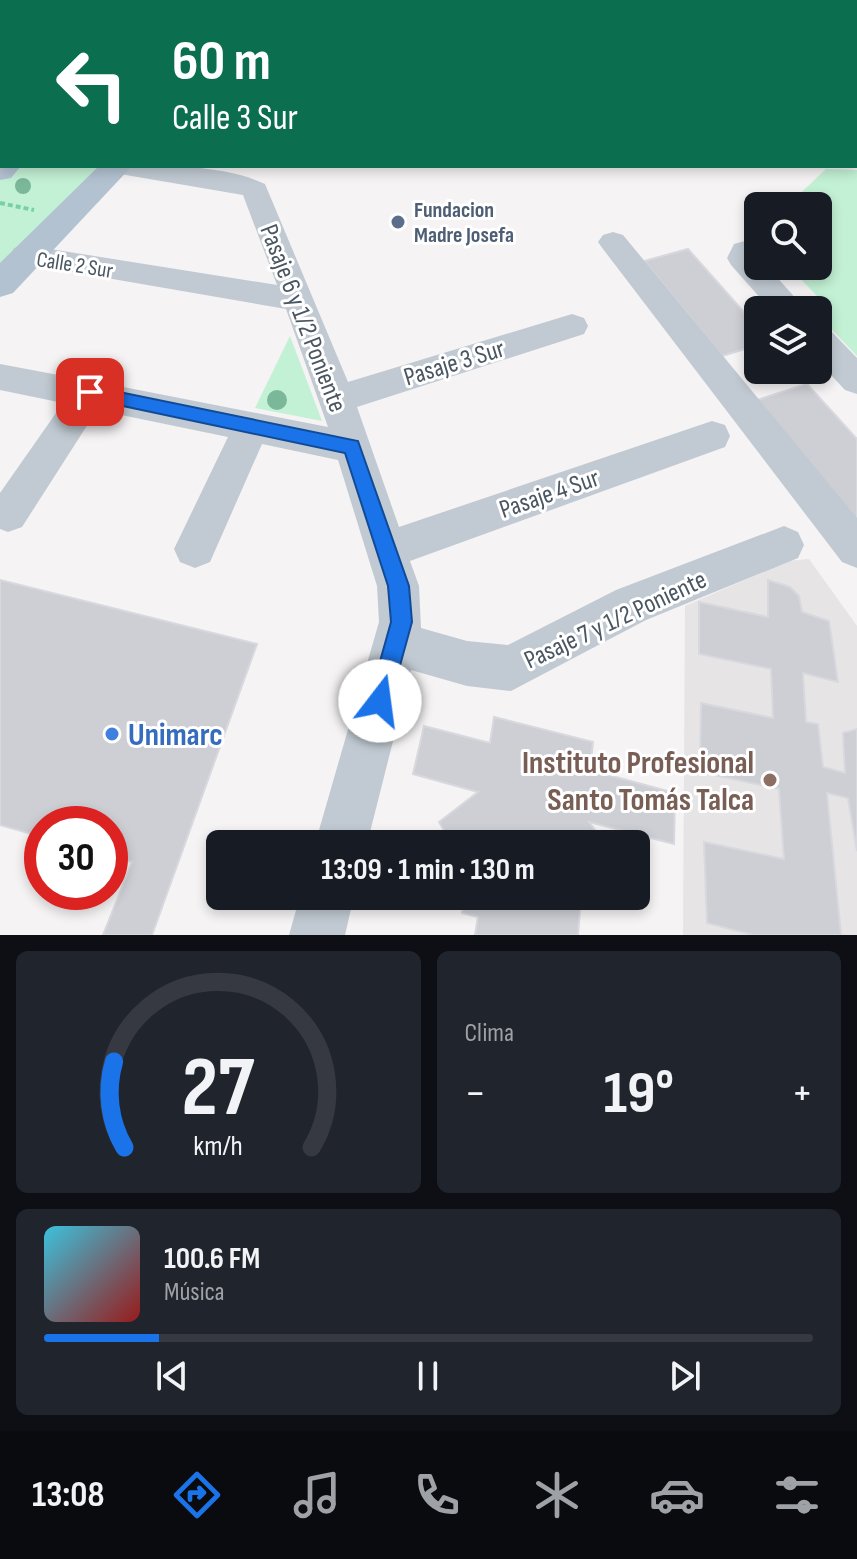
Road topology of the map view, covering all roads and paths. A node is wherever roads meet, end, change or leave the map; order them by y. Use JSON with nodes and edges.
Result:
{"nodes":[{"id":1,"x":116,"y":168,"type":"edge"},
{"id":2,"x":131,"y":168,"type":"edge"},
{"id":3,"x":0,"y":203,"type":"edge"},
{"id":4,"x":39,"y":211,"type":"dead end"},
{"id":5,"x":613,"y":242,"type":"dead end"},
{"id":6,"x":25,"y":255,"type":"junction"},
{"id":7,"x":763,"y":280,"type":"edge"},
{"id":8,"x":0,"y":284,"type":"edge"},
{"id":9,"x":778,"y":296,"type":"edge"},
{"id":10,"x":298,"y":300,"type":"junction"},
{"id":11,"x":572,"y":326,"type":"dead end"},
{"id":12,"x":832,"y":354,"type":"edge"},
{"id":13,"x":0,"y":377,"type":"edge"},
{"id":14,"x":857,"y":380,"type":"edge"},
{"id":15,"x":90,"y":392,"type":"junction"},
{"id":16,"x":337,"y":399,"type":"junction"},
{"id":17,"x":252,"y":425,"type":"junction"},
{"id":18,"x":712,"y":436,"type":"dead end"},
{"id":19,"x":352,"y":447,"type":"junction"},
{"id":20,"x":8,"y":514,"type":"dead end"},
{"id":21,"x":784,"y":545,"type":"dead end"},
{"id":22,"x":195,"y":549,"type":"dead end"},
{"id":23,"x":857,"y":549,"type":"edge"},
{"id":24,"x":387,"y":550,"type":"junction"},
{"id":25,"x":395,"y":643,"type":"junction"},
{"id":26,"x":345,"y":830,"type":"edge"},
{"id":27,"x":323,"y":910,"type":"edge"},
{"id":28,"x":317,"y":935,"type":"edge"}],
"edges":[{"from":1,"to":6,"type":"main road"},
{"from":2,"to":10,"type":"street","name":"Pasaje 6 y 1/2 Poniente"},
{"from":3,"to":4,"type":"path"},
{"from":5,"to":23,"type":"street"},
{"from":6,"to":8,"type":"main road"},
{"from":6,"to":10,"type":"street","name":"Calle 2 Sur"},
{"from":7,"to":9,"type":"street"},
{"from":10,"to":16,"type":"street","name":"Pasaje 6 y 1/2 Poniente"},
{"from":11,"to":16,"type":"street","name":"Pasaje 3 Sur"},
{"from":12,"to":14,"type":"street"},
{"from":13,"to":15,"type":"street"},
{"from":15,"to":17,"type":"street"},
{"from":15,"to":20,"type":"street"},
{"from":16,"to":19,"type":"street","name":"Pasaje 6 y 1/2 Poniente"},
{"from":17,"to":19,"type":"street"},
{"from":17,"to":22,"type":"street"},
{"from":18,"to":24,"type":"street","name":"Pasaje 4 Sur"},
{"from":19,"to":24,"type":"street","name":"Pasaje 6 y 1/2 Poniente"},
{"from":21,"to":25,"type":"street","name":"Pasaje 7 y 1/2 Poniente"},
{"from":24,"to":25,"type":"street","name":"Pasaje 6 y 1/2 Poniente"},
{"from":25,"to":26,"type":"street","name":"Pasaje 6 y 1/2 Poniente"},
{"from":27,"to":28,"type":"street"}]}
